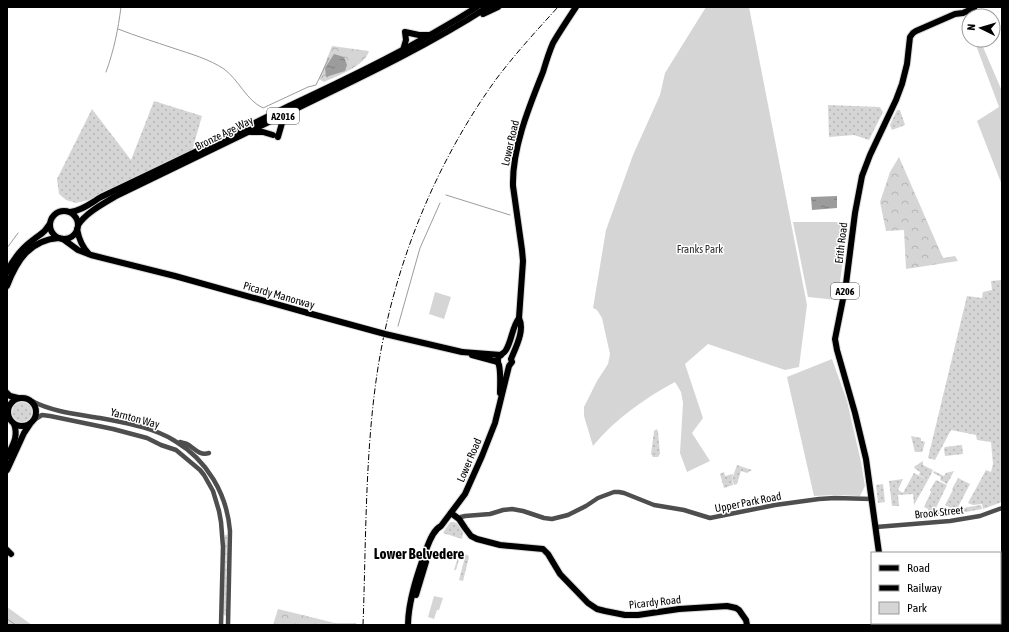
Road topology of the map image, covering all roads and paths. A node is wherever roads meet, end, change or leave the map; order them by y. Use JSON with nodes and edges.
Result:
{"nodes":[{"id":1,"x":477,"y":7,"type":"edge"},
{"id":2,"x":488,"y":7,"type":"edge"},
{"id":3,"x":498,"y":7,"type":"edge"},
{"id":4,"x":576,"y":7,"type":"edge"},
{"id":5,"x":964,"y":7,"type":"edge"},
{"id":6,"x":975,"y":7,"type":"edge"},
{"id":7,"x":955,"y":14,"type":"junction"},
{"id":8,"x":466,"y":22,"type":"junction"},
{"id":9,"x":430,"y":35,"type":"junction"},
{"id":10,"x":403,"y":50,"type":"junction"},
{"id":11,"x":292,"y":111,"type":"junction"},
{"id":12,"x":250,"y":132,"type":"junction"},
{"id":13,"x":70,"y":212,"type":"junction"},
{"id":14,"x":49,"y":225,"type":"junction"},
{"id":15,"x":78,"y":227,"type":"junction"},
{"id":16,"x":61,"y":239,"type":"junction"},
{"id":17,"x":90,"y":256,"type":"junction"},
{"id":18,"x":7,"y":272,"type":"edge"},
{"id":19,"x":7,"y":286,"type":"edge"},
{"id":20,"x":519,"y":318,"type":"junction"},
{"id":21,"x":462,"y":352,"type":"junction"},
{"id":22,"x":502,"y":354,"type":"junction"},
{"id":23,"x":511,"y":359,"type":"junction"},
{"id":24,"x":498,"y":364,"type":"junction"},
{"id":25,"x":509,"y":366,"type":"junction"},
{"id":26,"x":7,"y":394,"type":"edge"},
{"id":27,"x":18,"y":398,"type":"junction"},
{"id":28,"x":32,"y":401,"type":"junction"},
{"id":29,"x":500,"y":401,"type":"junction"},
{"id":30,"x":8,"y":410,"type":"edge"},
{"id":31,"x":32,"y":422,"type":"junction"},
{"id":32,"x":14,"y":424,"type":"junction"},
{"id":33,"x":175,"y":440,"type":"junction"},
{"id":34,"x":209,"y":453,"type":"dead end"},
{"id":35,"x":7,"y":457,"type":"edge"},
{"id":36,"x":8,"y":469,"type":"edge"},
{"id":37,"x":872,"y":499,"type":"junction"},
{"id":38,"x":1002,"y":508,"type":"edge"},
{"id":39,"x":451,"y":513,"type":"junction"},
{"id":40,"x":460,"y":519,"type":"junction"},
{"id":41,"x":443,"y":524,"type":"junction"},
{"id":42,"x":876,"y":527,"type":"junction"},
{"id":43,"x":879,"y":552,"type":"edge"},
{"id":44,"x":221,"y":625,"type":"edge"},
{"id":45,"x":228,"y":625,"type":"edge"},
{"id":46,"x":408,"y":625,"type":"edge"},
{"id":47,"x":412,"y":625,"type":"edge"},
{"id":48,"x":747,"y":625,"type":"edge"}],
"edges":[{"from":1,"to":9,"type":"main road","name":"Bronze Age Way","number":"A2016"},
{"from":2,"to":8,"type":"main road","name":"Bronze Age Way","number":"A2016"},
{"from":3,"to":8,"type":"main road"},
{"from":4,"to":20,"type":"main road","name":"Lower Road"},
{"from":5,"to":7,"type":"main road","number":"A206"},
{"from":6,"to":7,"type":"main road","number":"A206"},
{"from":7,"to":37,"type":"main road","name":"Erith Road","number":"A206"},
{"from":8,"to":11,"type":"main road","name":"Bronze Age Way","number":"A2016"},
{"from":9,"to":10,"type":"main road","name":"Bronze Age Way","number":"A2016"},
{"from":9,"to":10,"type":"main road"},
{"from":10,"to":13,"type":"main road","name":"Bronze Age Way","number":"A2016"},
{"from":11,"to":12,"type":"main road","name":"Bronze Age Way","number":"A2016"},
{"from":11,"to":12,"type":"main road"},
{"from":12,"to":15,"type":"main road","name":"Bronze Age Way","number":"A2016"},
{"from":13,"to":14,"type":"main road"},
{"from":13,"to":15,"type":"main road"},
{"from":14,"to":16,"type":"main road"},
{"from":14,"to":18,"type":"main road"},
{"from":15,"to":16,"type":"main road"},
{"from":15,"to":17,"type":"main road"},
{"from":16,"to":17,"type":"main road","name":"Picardy Manorway"},
{"from":16,"to":19,"type":"main road"},
{"from":17,"to":21,"type":"main road","name":"Picardy Manorway","bridge":true},
{"from":20,"to":22,"type":"main road","name":"Lower Road"},
{"from":20,"to":23,"type":"main road","name":"Lower Road"},
{"from":21,"to":22,"type":"main road","name":"Picardy Manorway"},
{"from":21,"to":24,"type":"main road","name":"Picardy Manorway"},
{"from":22,"to":23,"type":"main road"},
{"from":22,"to":24,"type":"main road","name":"Lower Road"},
{"from":23,"to":25,"type":"main road","name":"Lower Road"},
{"from":24,"to":25,"type":"main road"},
{"from":24,"to":29,"type":"main road","name":"Lower Road"},
{"from":25,"to":29,"type":"main road","name":"Lower Road"},
{"from":26,"to":27,"type":"main road"},
{"from":27,"to":28,"type":"main road"},
{"from":27,"to":30,"type":"main road"},
{"from":28,"to":31,"type":"main road"},
{"from":28,"to":33,"type":"street","name":"Yarnton Way"},
{"from":29,"to":39,"type":"main road","name":"Lower Road"},
{"from":30,"to":32,"type":"main road"},
{"from":31,"to":32,"type":"main road"},
{"from":31,"to":36,"type":"main road"},
{"from":31,"to":44,"type":"street","name":"Yarnton Way"},
{"from":32,"to":35,"type":"main road"},
{"from":33,"to":34,"type":"street"},
{"from":33,"to":45,"type":"street","name":"Yarnton Way"},
{"from":37,"to":40,"type":"street","name":"Upper Park Road"},
{"from":37,"to":42,"type":"main road","name":"Erith Road","number":"A206"},
{"from":38,"to":42,"type":"street","name":"Brook Street"},
{"from":39,"to":40,"type":"main road","name":"Picardy Road"},
{"from":39,"to":41,"type":"main road","name":"Lower Road"},
{"from":40,"to":48,"type":"main road","name":"Picardy Road"},
{"from":41,"to":46,"type":"main road"},
{"from":41,"to":47,"type":"main road"},
{"from":42,"to":43,"type":"main road","name":"Erith Road","number":"A206"}]}
